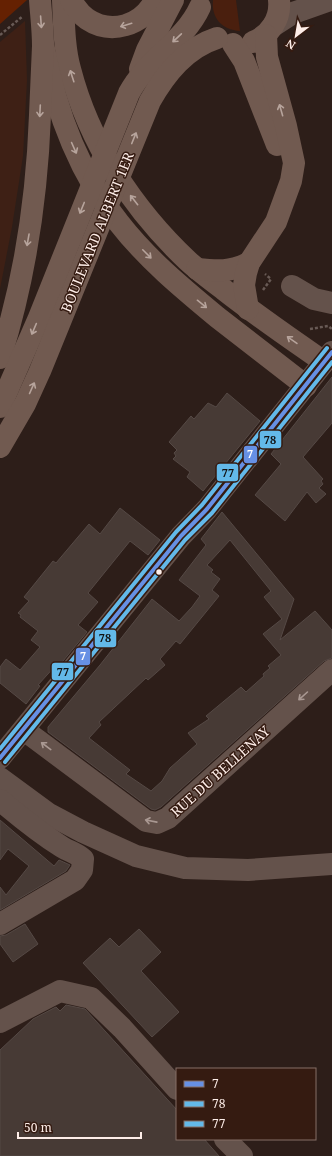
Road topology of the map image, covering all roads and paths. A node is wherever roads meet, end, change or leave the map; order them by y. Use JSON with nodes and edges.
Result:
{"nodes":[{"id":1,"x":40,"y":0,"type":"edge"},
{"id":2,"x":63,"y":0,"type":"edge"},
{"id":3,"x":70,"y":0,"type":"edge"},
{"id":4,"x":155,"y":0,"type":"edge"},
{"id":5,"x":173,"y":0,"type":"edge"},
{"id":6,"x":279,"y":0,"type":"edge"},
{"id":7,"x":330,"y":0,"type":"edge"},
{"id":8,"x":200,"y":4,"type":"edge"},
{"id":9,"x":269,"y":30,"type":"junction"},
{"id":10,"x":225,"y":41,"type":"junction"},
{"id":11,"x":43,"y":44,"type":"junction"},
{"id":12,"x":135,"y":82,"type":"junction"},
{"id":13,"x":283,"y":202,"type":"junction"},
{"id":14,"x":249,"y":263,"type":"junction"},
{"id":15,"x":193,"y":265,"type":"junction"},
{"id":16,"x":292,"y":286,"type":"dead end"},
{"id":17,"x":332,"y":303,"type":"edge"},
{"id":18,"x":248,"y":309,"type":"junction"},
{"id":19,"x":328,"y":357,"type":"edge"},
{"id":20,"x":0,"y":358,"type":"edge"},
{"id":21,"x":306,"y":386,"type":"junction"},
{"id":22,"x":0,"y":407,"type":"edge"},
{"id":23,"x":0,"y":447,"type":"edge"},
{"id":24,"x":332,"y":670,"type":"edge"},
{"id":25,"x":24,"y":730,"type":"junction"},
{"id":26,"x":0,"y":758,"type":"edge"},
{"id":27,"x":0,"y":778,"type":"edge"},
{"id":28,"x":0,"y":800,"type":"edge"},
{"id":29,"x":332,"y":864,"type":"edge"},
{"id":30,"x":0,"y":924,"type":"edge"},
{"id":31,"x":0,"y":1022,"type":"edge"},
{"id":32,"x":176,"y":1088,"type":"edge"},
{"id":33,"x":226,"y":1140,"type":"edge"},
{"id":34,"x":242,"y":1156,"type":"edge"}],
"edges":[{"from":1,"to":11,"type":"main road","one_way":true},
{"from":15,"to":2,"type":"main road","one_way":true},
{"from":4,"to":3,"type":"main road","one_way":true},
{"from":5,"to":12,"type":"main road"},
{"from":6,"to":9,"type":"main road"},
{"from":7,"to":9,"type":"street"},
{"from":8,"to":10,"type":"main road","name":"BOULEVARD ALBERT 1ER"},
{"from":8,"to":12,"type":"main road","name":"BOULEVARD ALBERT 1ER","one_way":true},
{"from":9,"to":10,"type":"main road","name":"BOULEVARD ALBERT 1ER"},
{"from":13,"to":9,"type":"main road","one_way":true},
{"from":10,"to":13,"type":"main road"},
{"from":23,"to":10,"type":"main road","name":"BOULEVARD ALBERT 1ER","one_way":true},
{"from":11,"to":20,"type":"main road","one_way":true},
{"from":11,"to":21,"type":"main road","one_way":true},
{"from":12,"to":22,"type":"main road","name":"BOULEVARD ALBERT 1ER","one_way":true},
{"from":13,"to":14,"type":"main road"},
{"from":14,"to":15,"type":"main road"},
{"from":14,"to":18,"type":"main road"},
{"from":15,"to":18,"type":"main road"},
{"from":16,"to":17,"type":"street"},
{"from":19,"to":18,"type":"main road","one_way":true},
{"from":19,"to":21,"type":"street"},
{"from":21,"to":25,"type":"street"},
{"from":24,"to":25,"type":"street","name":"RUE DU BELLENAY","one_way":true},
{"from":25,"to":26,"type":"street"},
{"from":27,"to":29,"type":"street"},
{"from":28,"to":30,"type":"street"},
{"from":31,"to":32,"type":"street"},
{"from":33,"to":34,"type":"street"}]}
